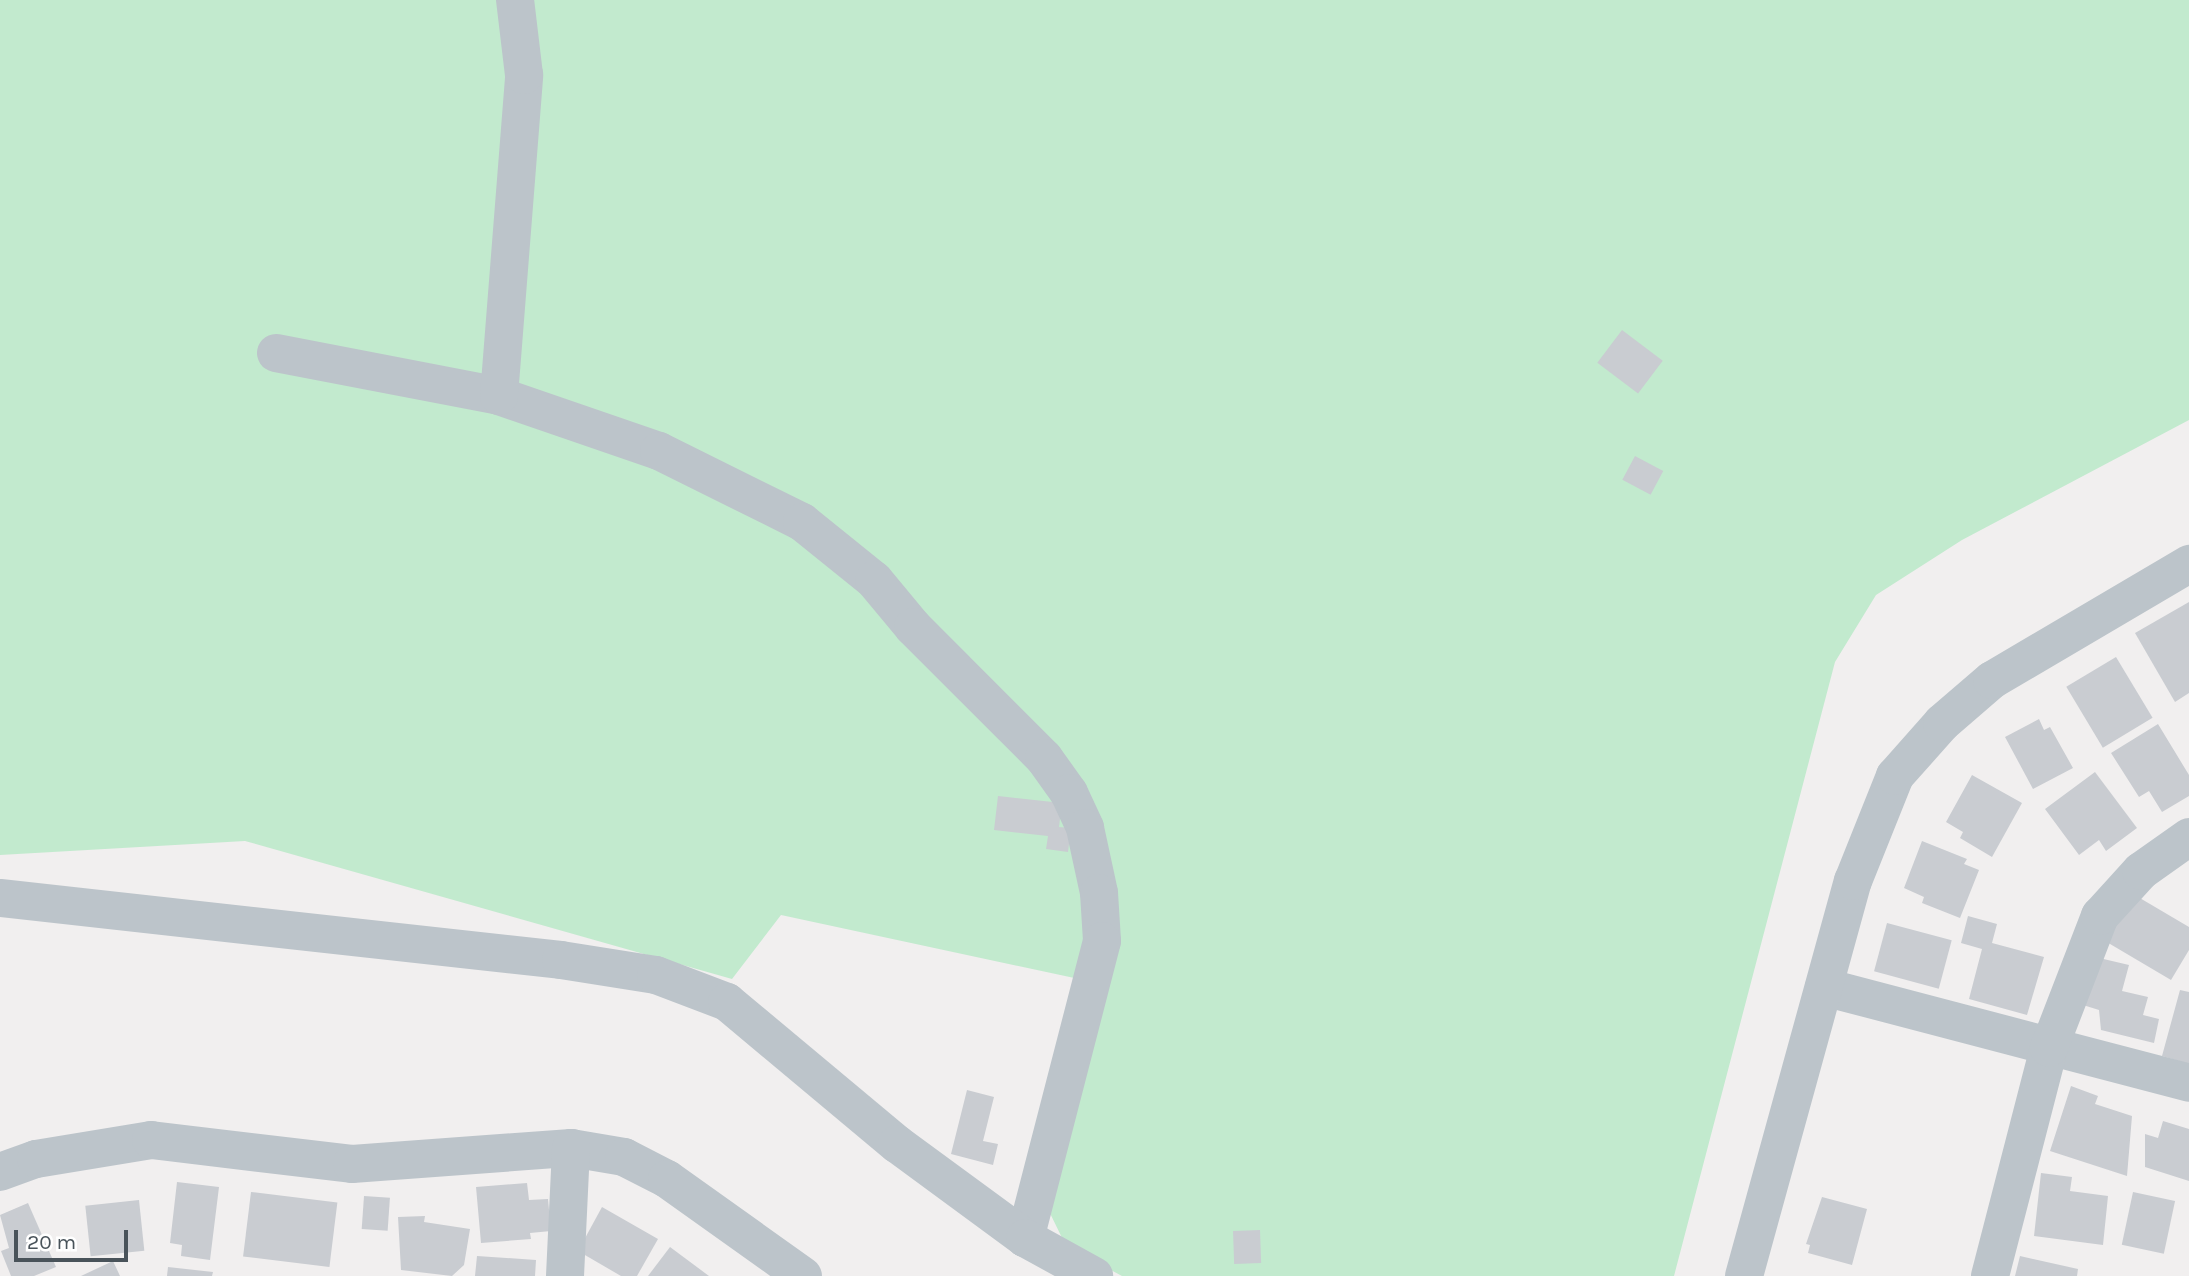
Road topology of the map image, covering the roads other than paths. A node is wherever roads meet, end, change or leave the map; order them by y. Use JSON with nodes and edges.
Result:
{"nodes":[{"id":1,"x":515,"y":0,"type":"edge"},
{"id":2,"x":276,"y":353,"type":"dead end"},
{"id":3,"x":499,"y":396,"type":"junction"},
{"id":4,"x":2189,"y":564,"type":"edge"},
{"id":5,"x":2189,"y":837,"type":"edge"},
{"id":6,"x":0,"y":898,"type":"edge"},
{"id":7,"x":1824,"y":987,"type":"junction"},
{"id":8,"x":2049,"y":1048,"type":"junction"},
{"id":9,"x":2189,"y":1083,"type":"edge"},
{"id":10,"x":571,"y":1148,"type":"junction"},
{"id":11,"x":0,"y":1172,"type":"edge"},
{"id":12,"x":1025,"y":1238,"type":"junction"},
{"id":13,"x":565,"y":1276,"type":"edge"},
{"id":14,"x":803,"y":1276,"type":"edge"},
{"id":15,"x":1094,"y":1276,"type":"edge"},
{"id":16,"x":1744,"y":1276,"type":"edge"},
{"id":17,"x":1990,"y":1276,"type":"edge"}],
"edges":[{"from":1,"to":3,"type":"street"},
{"from":2,"to":3,"type":"street"},
{"from":3,"to":12,"type":"street"},
{"from":4,"to":7,"type":"street"},
{"from":5,"to":8,"type":"street"},
{"from":6,"to":12,"type":"street"},
{"from":7,"to":8,"type":"street"},
{"from":7,"to":16,"type":"street"},
{"from":8,"to":9,"type":"street"},
{"from":8,"to":17,"type":"street"},
{"from":10,"to":11,"type":"street"},
{"from":10,"to":13,"type":"street"},
{"from":10,"to":14,"type":"street"},
{"from":12,"to":15,"type":"street"}]}
